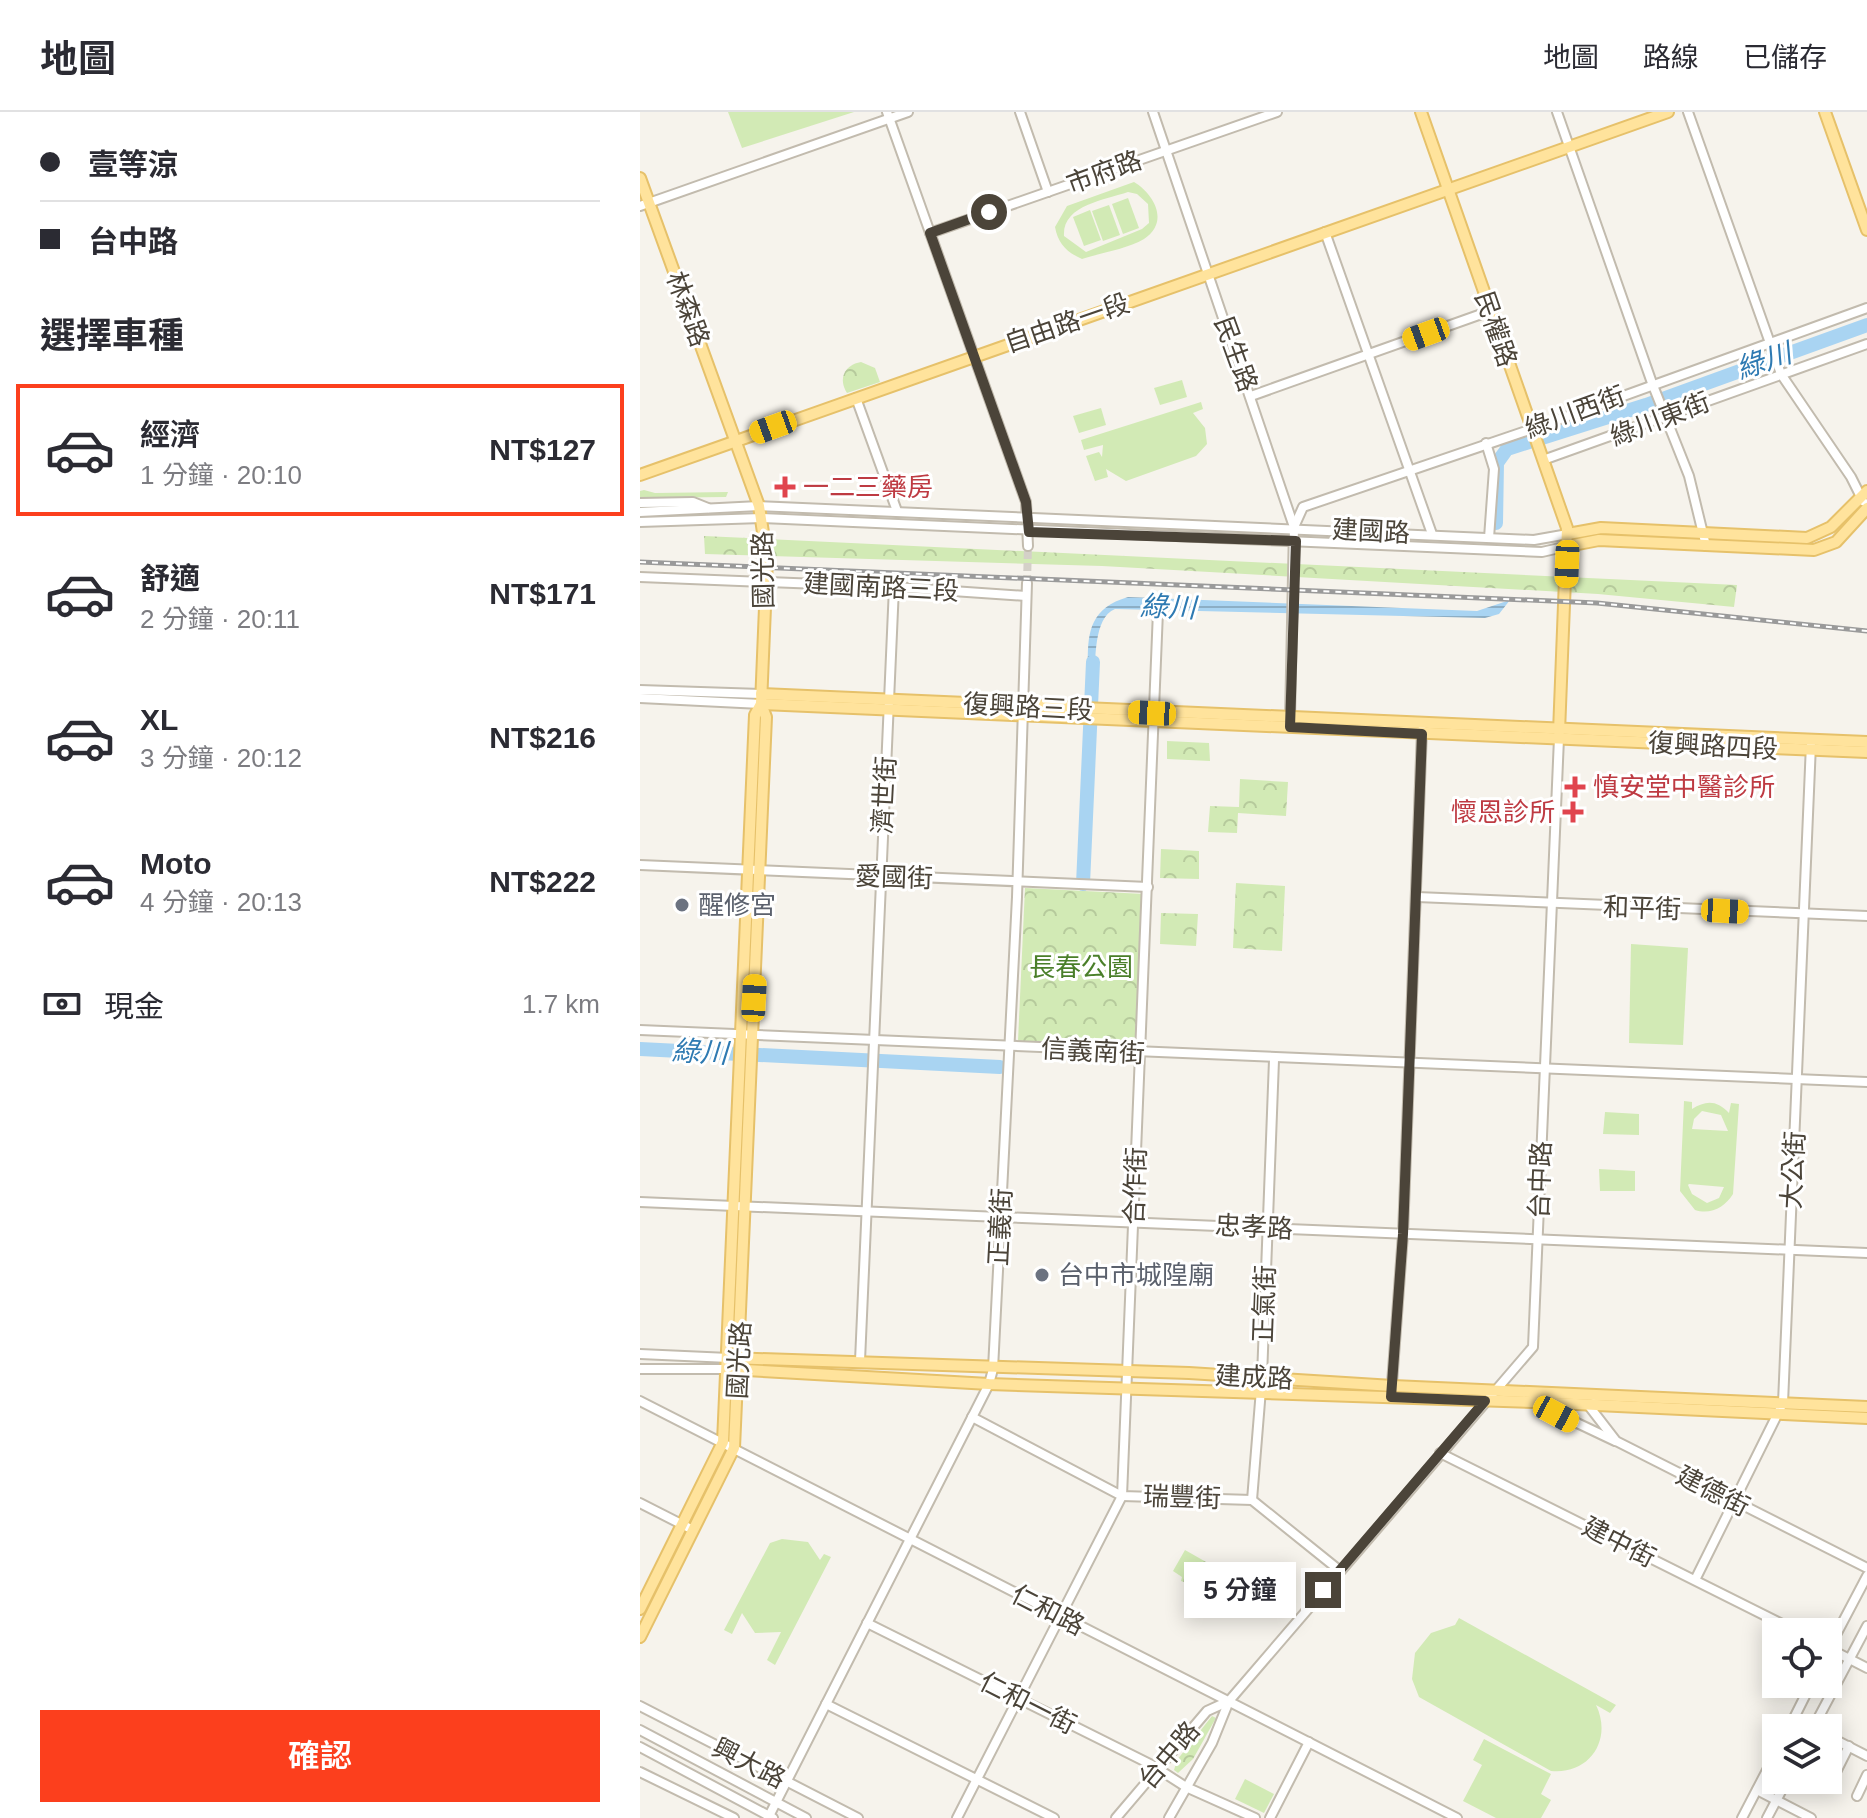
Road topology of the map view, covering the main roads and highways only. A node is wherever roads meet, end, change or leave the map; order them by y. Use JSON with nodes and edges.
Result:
{"nodes":[{"id":1,"x":1421,"y":112,"type":"edge"},
{"id":2,"x":1668,"y":112,"type":"edge"},
{"id":3,"x":1825,"y":112,"type":"edge"},
{"id":4,"x":640,"y":178,"type":"edge"},
{"id":5,"x":1449,"y":188,"type":"junction"},
{"id":6,"x":644,"y":204,"type":"edge"},
{"id":7,"x":1867,"y":230,"type":"edge"},
{"id":8,"x":734,"y":441,"type":"junction"},
{"id":9,"x":640,"y":475,"type":"edge"},
{"id":10,"x":1863,"y":493,"type":"edge"},
{"id":11,"x":1867,"y":508,"type":"edge"},
{"id":12,"x":1568,"y":534,"type":"junction"},
{"id":13,"x":1705,"y":541,"type":"junction"},
{"id":14,"x":1568,"y":546,"type":"junction"},
{"id":15,"x":761,"y":699,"type":"junction"},
{"id":16,"x":1559,"y":733,"type":"junction"},
{"id":17,"x":1867,"y":742,"type":"edge"},
{"id":18,"x":1811,"y":745,"type":"junction"},
{"id":19,"x":1867,"y":752,"type":"edge"},
{"id":20,"x":734,"y":1364,"type":"junction"},
{"id":21,"x":1392,"y":1392,"type":"junction"},
{"id":22,"x":1867,"y":1407,"type":"edge"},
{"id":23,"x":1781,"y":1409,"type":"junction"},
{"id":24,"x":1867,"y":1418,"type":"edge"},
{"id":25,"x":687,"y":1528,"type":"junction"},
{"id":26,"x":640,"y":1608,"type":"edge"},
{"id":27,"x":640,"y":1637,"type":"edge"}],
"edges":[{"from":1,"to":5,"type":"main road","name":"民權路"},
{"from":2,"to":5,"type":"main road","name":"自由路一段"},
{"from":3,"to":7,"type":"main road"},
{"from":4,"to":6,"type":"main road","name":"林森路"},
{"from":5,"to":8,"type":"main road","name":"自由路一段"},
{"from":5,"to":12,"type":"main road","name":"民權路"},
{"from":6,"to":8,"type":"main road","name":"林森路"},
{"from":8,"to":9,"type":"main road","name":"自由路一段"},
{"from":8,"to":15,"type":"main road","name":"國光路"},
{"from":10,"to":13,"type":"main road","name":"建國路"},
{"from":11,"to":13,"type":"main road","name":"建國路"},
{"from":12,"to":13,"type":"main road","name":"建國路"},
{"from":12,"to":14,"type":"main road","name":"民權路"},
{"from":13,"to":14,"type":"main road","name":"建國路"},
{"from":14,"to":16,"type":"main road","name":"台中路"},
{"from":15,"to":16,"type":"main road","name":"復興路三段"},
{"from":15,"to":20,"type":"main road","name":"國光路"},
{"from":16,"to":18,"type":"main road","name":"復興路四段"},
{"from":17,"to":18,"type":"main road","name":"復興路四段"},
{"from":18,"to":19,"type":"main road","name":"復興路四段"},
{"from":20,"to":21,"type":"main road","name":"建成路"},
{"from":20,"to":21,"type":"main road","name":"建成路"},
{"from":20,"to":25,"type":"main road","name":"國光路"},
{"from":20,"to":25,"type":"main road","name":"國光路"},
{"from":21,"to":23,"type":"main road","name":"建成路"},
{"from":21,"to":23,"type":"main road","name":"建成路"},
{"from":22,"to":23,"type":"main road","name":"建成路"},
{"from":23,"to":24,"type":"main road","name":"建成路"},
{"from":25,"to":26,"type":"main road","name":"國光路"},
{"from":25,"to":27,"type":"main road","name":"國光路"}]}
